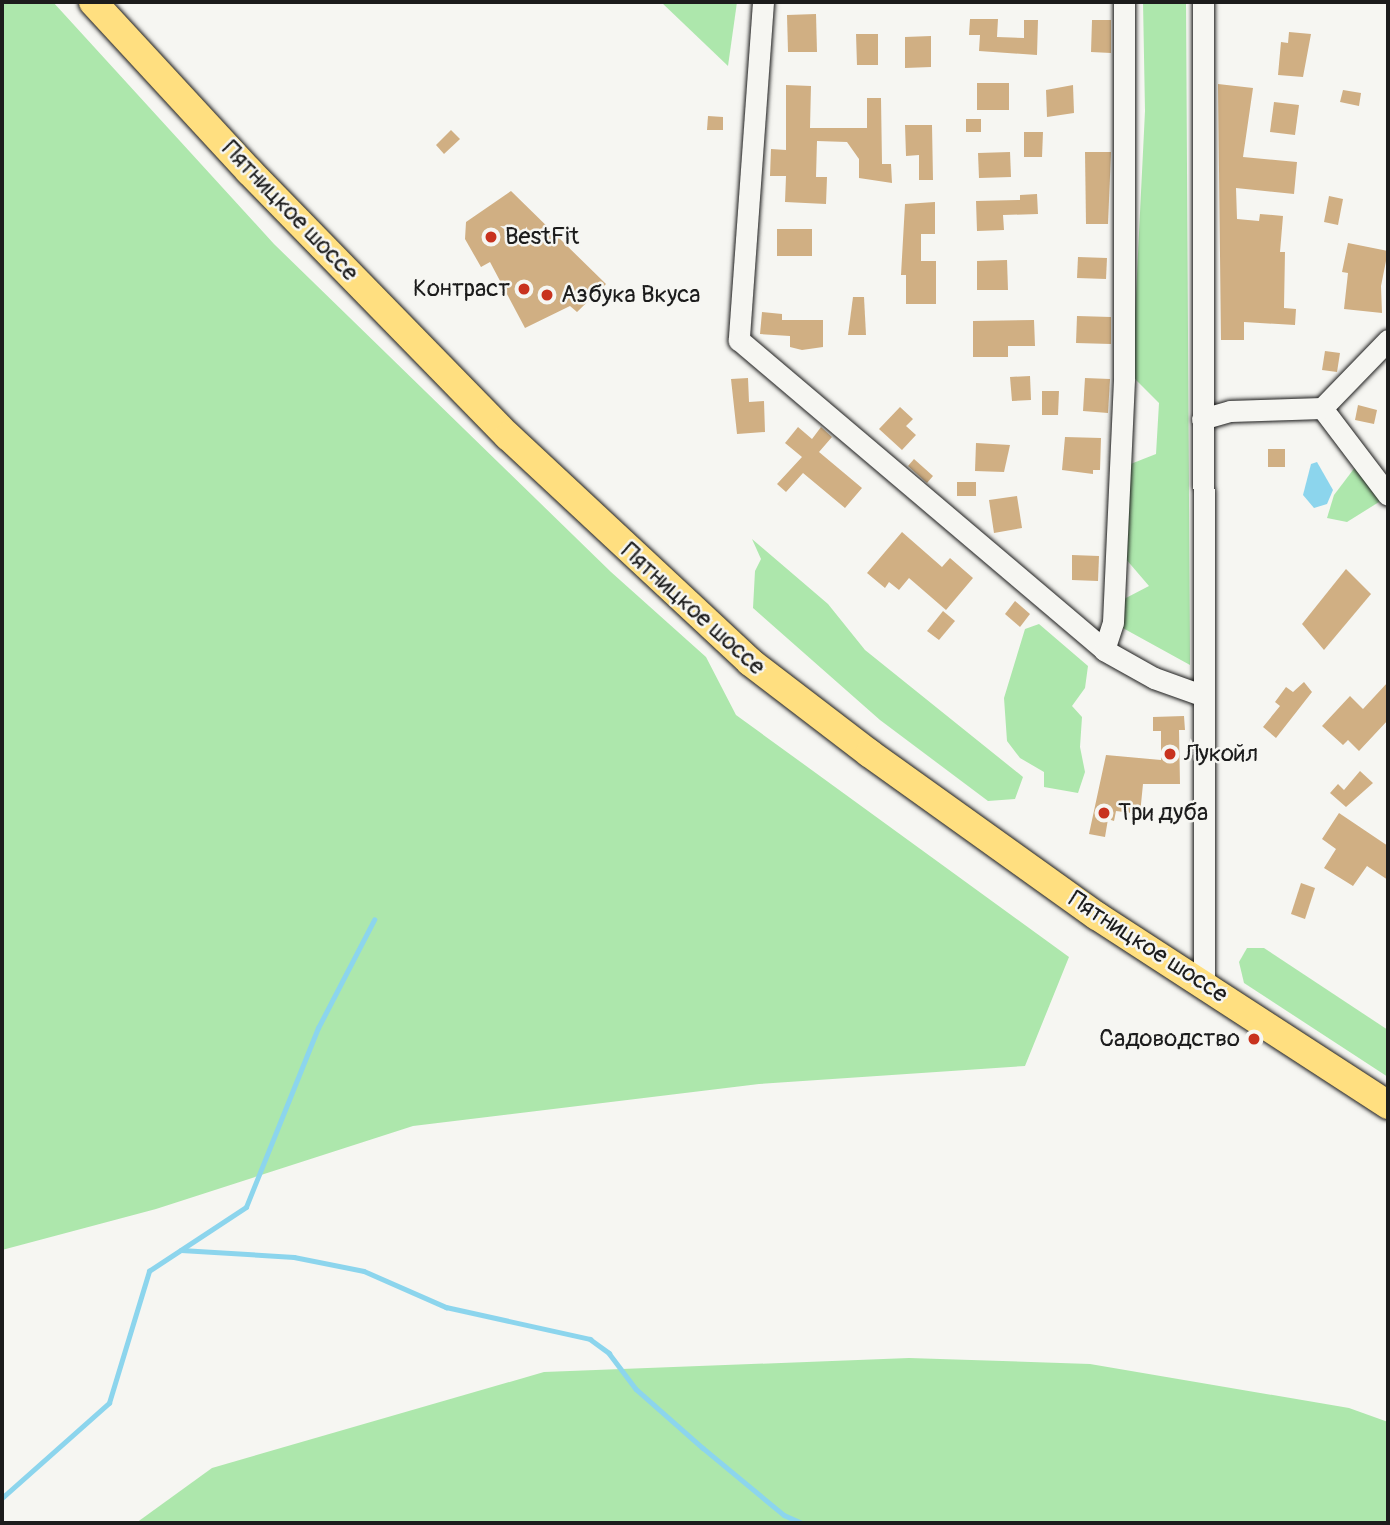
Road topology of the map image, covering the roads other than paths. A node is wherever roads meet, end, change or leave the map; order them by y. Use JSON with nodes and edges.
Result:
{"nodes":[{"id":1,"x":93,"y":2,"type":"edge"},
{"id":2,"x":763,"y":2,"type":"edge"},
{"id":3,"x":1124,"y":2,"type":"edge"},
{"id":4,"x":1203,"y":2,"type":"edge"},
{"id":5,"x":1388,"y":340,"type":"edge"},
{"id":6,"x":1322,"y":408,"type":"junction"},
{"id":7,"x":1202,"y":419,"type":"junction"},
{"id":8,"x":1385,"y":485,"type":"edge"},
{"id":9,"x":1104,"y":650,"type":"junction"},
{"id":10,"x":1204,"y":696,"type":"junction"},
{"id":11,"x":1204,"y":984,"type":"junction"},
{"id":12,"x":1388,"y":1105,"type":"edge"}],
"edges":[{"from":1,"to":11,"type":"main road","name":"Пятницкое шоссе"},
{"from":2,"to":9,"type":"street"},
{"from":3,"to":9,"type":"street"},
{"from":4,"to":7,"type":"street"},
{"from":5,"to":6,"type":"street"},
{"from":6,"to":7,"type":"street"},
{"from":6,"to":8,"type":"street"},
{"from":7,"to":10,"type":"street"},
{"from":9,"to":10,"type":"street"},
{"from":10,"to":11,"type":"street"},
{"from":11,"to":12,"type":"main road","name":"Пятницкое шоссе"}]}
